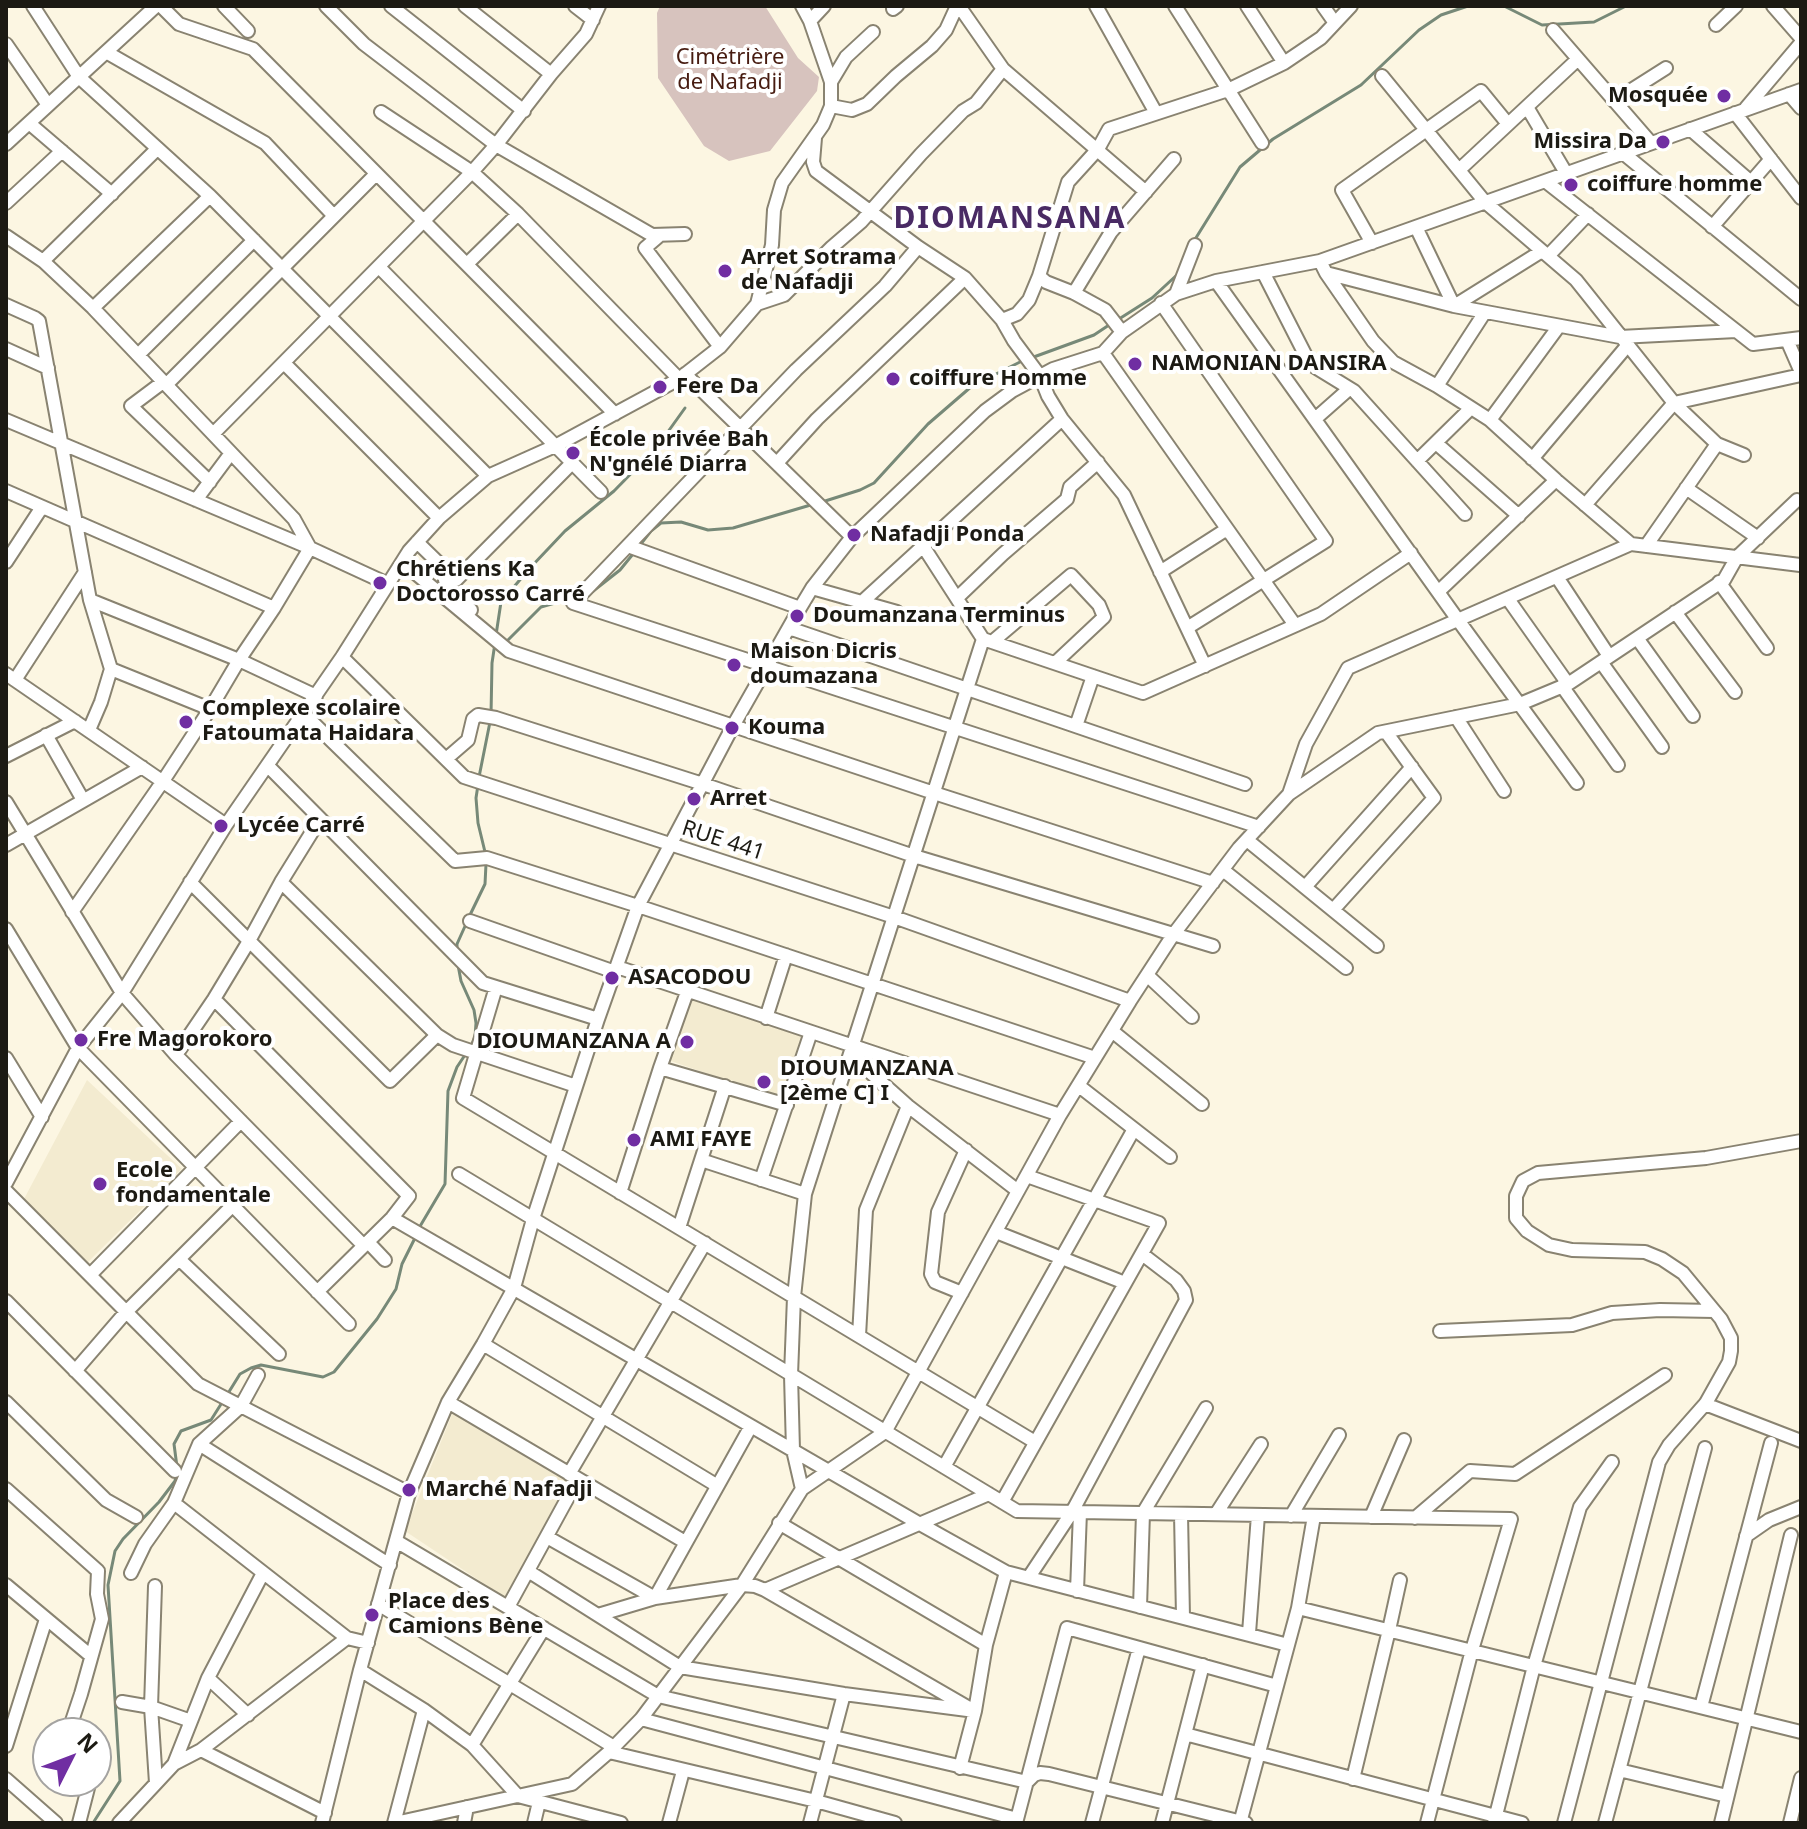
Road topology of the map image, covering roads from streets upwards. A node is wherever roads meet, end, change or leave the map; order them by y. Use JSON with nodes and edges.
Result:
{"nodes":[{"id":1,"x":33,"y":6,"type":"edge"},
{"id":2,"x":158,"y":6,"type":"edge"},
{"id":3,"x":224,"y":6,"type":"edge"},
{"id":4,"x":326,"y":6,"type":"edge"},
{"id":5,"x":391,"y":6,"type":"edge"},
{"id":6,"x":465,"y":6,"type":"edge"},
{"id":7,"x":575,"y":6,"type":"edge"},
{"id":8,"x":599,"y":6,"type":"edge"},
{"id":9,"x":802,"y":6,"type":"edge"},
{"id":10,"x":824,"y":6,"type":"edge"},
{"id":11,"x":958,"y":6,"type":"edge"},
{"id":12,"x":1096,"y":6,"type":"edge"},
{"id":13,"x":1175,"y":6,"type":"edge"},
{"id":14,"x":1247,"y":6,"type":"edge"},
{"id":15,"x":1323,"y":6,"type":"edge"},
{"id":16,"x":1351,"y":6,"type":"edge"},
{"id":17,"x":1736,"y":6,"type":"edge"},
{"id":18,"x":1773,"y":6,"type":"edge"},
{"id":19,"x":593,"y":20,"type":"junction"},
{"id":20,"x":810,"y":21,"type":"junction"},
{"id":21,"x":1335,"y":23,"type":"junction"},
{"id":22,"x":1716,"y":25,"type":"dead end"},
{"id":23,"x":1553,"y":30,"type":"dead end"},
{"id":24,"x":873,"y":32,"type":"dead end"},
{"id":25,"x":225,"y":40,"type":"junction"},
{"id":26,"x":1801,"y":40,"type":"edge"},
{"id":27,"x":6,"y":44,"type":"edge"},
{"id":28,"x":106,"y":52,"type":"junction"},
{"id":29,"x":1578,"y":59,"type":"junction"},
{"id":30,"x":1284,"y":63,"type":"junction"},
{"id":31,"x":1666,"y":68,"type":"dead end"},
{"id":32,"x":1003,"y":69,"type":"junction"},
{"id":33,"x":551,"y":74,"type":"junction"},
{"id":34,"x":1382,"y":76,"type":"dead end"},
{"id":35,"x":79,"y":77,"type":"junction"},
{"id":36,"x":831,"y":82,"type":"junction"},
{"id":37,"x":1228,"y":90,"type":"junction"},
{"id":38,"x":1795,"y":92,"type":"edge"},
{"id":39,"x":1614,"y":101,"type":"junction"},
{"id":40,"x":48,"y":105,"type":"junction"},
{"id":41,"x":831,"y":106,"type":"junction"},
{"id":42,"x":1527,"y":107,"type":"junction"},
{"id":43,"x":1801,"y":108,"type":"edge"},
{"id":44,"x":524,"y":111,"type":"junction"},
{"id":45,"x":381,"y":112,"type":"dead end"},
{"id":46,"x":1739,"y":112,"type":"junction"},
{"id":47,"x":1156,"y":113,"type":"junction"},
{"id":48,"x":29,"y":123,"type":"junction"},
{"id":49,"x":1508,"y":124,"type":"junction"},
{"id":50,"x":1690,"y":129,"type":"junction"},
{"id":51,"x":1427,"y":130,"type":"junction"},
{"id":52,"x":8,"y":137,"type":"edge"},
{"id":53,"x":815,"y":137,"type":"junction"},
{"id":54,"x":1262,"y":143,"type":"dead end"},
{"id":55,"x":1651,"y":143,"type":"junction"},
{"id":56,"x":496,"y":145,"type":"junction"},
{"id":57,"x":157,"y":149,"type":"junction"},
{"id":58,"x":1098,"y":149,"type":"junction"},
{"id":59,"x":62,"y":151,"type":"junction"},
{"id":60,"x":1623,"y":153,"type":"junction"},
{"id":61,"x":1174,"y":159,"type":"dead end"},
{"id":62,"x":1771,"y":159,"type":"junction"},
{"id":63,"x":1459,"y":170,"type":"junction"},
{"id":64,"x":472,"y":172,"type":"junction"},
{"id":65,"x":1566,"y":173,"type":"junction"},
{"id":66,"x":376,"y":174,"type":"junction"},
{"id":67,"x":1545,"y":181,"type":"junction"},
{"id":68,"x":1751,"y":182,"type":"junction"},
{"id":69,"x":1146,"y":192,"type":"junction"},
{"id":70,"x":112,"y":194,"type":"junction"},
{"id":71,"x":210,"y":196,"type":"junction"},
{"id":72,"x":1801,"y":198,"type":"edge"},
{"id":73,"x":1485,"y":202,"type":"junction"},
{"id":74,"x":6,"y":203,"type":"edge"},
{"id":75,"x":870,"y":210,"type":"junction"},
{"id":76,"x":518,"y":214,"type":"junction"},
{"id":77,"x":1588,"y":214,"type":"junction"},
{"id":78,"x":334,"y":216,"type":"junction"},
{"id":79,"x":424,"y":221,"type":"junction"},
{"id":80,"x":1416,"y":227,"type":"junction"},
{"id":81,"x":1712,"y":227,"type":"junction"},
{"id":82,"x":685,"y":234,"type":"dead end"},
{"id":83,"x":6,"y":236,"type":"edge"},
{"id":84,"x":659,"y":236,"type":"junction"},
{"id":85,"x":254,"y":240,"type":"junction"},
{"id":86,"x":1372,"y":243,"type":"junction"},
{"id":87,"x":1195,"y":245,"type":"dead end"},
{"id":88,"x":918,"y":247,"type":"junction"},
{"id":89,"x":1545,"y":253,"type":"junction"},
{"id":90,"x":43,"y":261,"type":"junction"},
{"id":91,"x":467,"y":264,"type":"junction"},
{"id":92,"x":379,"y":267,"type":"junction"},
{"id":93,"x":1323,"y":267,"type":"junction"},
{"id":94,"x":282,"y":269,"type":"junction"},
{"id":95,"x":1263,"y":272,"type":"junction"},
{"id":96,"x":1039,"y":276,"type":"junction"},
{"id":97,"x":965,"y":278,"type":"junction"},
{"id":98,"x":1216,"y":281,"type":"junction"},
{"id":99,"x":1074,"y":293,"type":"junction"},
{"id":100,"x":1176,"y":294,"type":"junction"},
{"id":101,"x":1801,"y":299,"type":"edge"},
{"id":102,"x":1161,"y":303,"type":"junction"},
{"id":103,"x":757,"y":304,"type":"junction"},
{"id":104,"x":6,"y":305,"type":"edge"},
{"id":105,"x":1454,"y":306,"type":"junction"},
{"id":106,"x":93,"y":308,"type":"junction"},
{"id":107,"x":1485,"y":312,"type":"junction"},
{"id":108,"x":330,"y":316,"type":"junction"},
{"id":109,"x":1002,"y":320,"type":"junction"},
{"id":110,"x":1559,"y":326,"type":"junction"},
{"id":111,"x":1736,"y":331,"type":"junction"},
{"id":112,"x":1122,"y":332,"type":"junction"},
{"id":113,"x":1801,"y":338,"type":"edge"},
{"id":114,"x":1787,"y":340,"type":"junction"},
{"id":115,"x":1624,"y":341,"type":"junction"},
{"id":116,"x":720,"y":347,"type":"junction"},
{"id":117,"x":6,"y":349,"type":"edge"},
{"id":118,"x":1103,"y":353,"type":"junction"},
{"id":119,"x":138,"y":355,"type":"junction"},
{"id":120,"x":284,"y":363,"type":"junction"},
{"id":121,"x":48,"y":368,"type":"junction"},
{"id":122,"x":1801,"y":373,"type":"edge"},
{"id":123,"x":682,"y":376,"type":"junction"},
{"id":124,"x":1040,"y":376,"type":"junction"},
{"id":125,"x":165,"y":383,"type":"junction"},
{"id":126,"x":1437,"y":386,"type":"junction"},
{"id":127,"x":1349,"y":389,"type":"junction"},
{"id":128,"x":1674,"y":403,"type":"junction"},
{"id":129,"x":1471,"y":408,"type":"junction"},
{"id":130,"x":615,"y":414,"type":"junction"},
{"id":131,"x":1062,"y":419,"type":"junction"},
{"id":132,"x":1315,"y":419,"type":"junction"},
{"id":133,"x":6,"y":420,"type":"edge"},
{"id":134,"x":1490,"y":420,"type":"junction"},
{"id":135,"x":741,"y":428,"type":"junction"},
{"id":136,"x":213,"y":434,"type":"junction"},
{"id":137,"x":61,"y":443,"type":"junction"},
{"id":138,"x":1436,"y":443,"type":"junction"},
{"id":139,"x":1717,"y":444,"type":"junction"},
{"id":140,"x":555,"y":446,"type":"junction"},
{"id":141,"x":231,"y":453,"type":"junction"},
{"id":142,"x":1744,"y":455,"type":"dead end"},
{"id":143,"x":1532,"y":459,"type":"junction"},
{"id":144,"x":1417,"y":461,"type":"junction"},
{"id":145,"x":1098,"y":462,"type":"junction"},
{"id":146,"x":572,"y":463,"type":"junction"},
{"id":147,"x":777,"y":463,"type":"junction"},
{"id":148,"x":488,"y":476,"type":"junction"},
{"id":149,"x":1556,"y":480,"type":"junction"},
{"id":150,"x":210,"y":482,"type":"junction"},
{"id":151,"x":1686,"y":488,"type":"junction"},
{"id":152,"x":6,"y":491,"type":"edge"},
{"id":153,"x":601,"y":492,"type":"dead end"},
{"id":154,"x":196,"y":500,"type":"junction"},
{"id":155,"x":1797,"y":500,"type":"dead end"},
{"id":156,"x":1585,"y":505,"type":"junction"},
{"id":157,"x":42,"y":507,"type":"junction"},
{"id":158,"x":1465,"y":514,"type":"dead end"},
{"id":159,"x":1519,"y":516,"type":"junction"},
{"id":160,"x":439,"y":518,"type":"junction"},
{"id":161,"x":76,"y":520,"type":"junction"},
{"id":162,"x":1227,"y":529,"type":"junction"},
{"id":163,"x":852,"y":537,"type":"junction"},
{"id":164,"x":1758,"y":538,"type":"junction"},
{"id":165,"x":417,"y":542,"type":"junction"},
{"id":166,"x":1631,"y":544,"type":"junction"},
{"id":167,"x":628,"y":546,"type":"junction"},
{"id":168,"x":923,"y":546,"type":"junction"},
{"id":169,"x":1646,"y":546,"type":"junction"},
{"id":170,"x":310,"y":548,"type":"junction"},
{"id":171,"x":1411,"y":553,"type":"junction"},
{"id":172,"x":1737,"y":557,"type":"junction"},
{"id":173,"x":6,"y":562,"type":"edge"},
{"id":174,"x":402,"y":562,"type":"junction"},
{"id":175,"x":1800,"y":565,"type":"edge"},
{"id":176,"x":447,"y":571,"type":"junction"},
{"id":177,"x":85,"y":572,"type":"junction"},
{"id":178,"x":1160,"y":572,"type":"junction"},
{"id":179,"x":1557,"y":577,"type":"junction"},
{"id":180,"x":1263,"y":579,"type":"junction"},
{"id":181,"x":1719,"y":582,"type":"junction"},
{"id":182,"x":388,"y":584,"type":"junction"},
{"id":183,"x":812,"y":588,"type":"junction"},
{"id":184,"x":1438,"y":592,"type":"junction"},
{"id":185,"x":957,"y":598,"type":"junction"},
{"id":186,"x":1508,"y":599,"type":"junction"},
{"id":187,"x":90,"y":600,"type":"junction"},
{"id":188,"x":862,"y":602,"type":"junction"},
{"id":189,"x":274,"y":608,"type":"junction"},
{"id":190,"x":800,"y":608,"type":"junction"},
{"id":191,"x":897,"y":612,"type":"dead end"},
{"id":192,"x":1675,"y":612,"type":"junction"},
{"id":193,"x":1458,"y":620,"type":"junction"},
{"id":194,"x":482,"y":621,"type":"dead end"},
{"id":195,"x":1295,"y":625,"type":"junction"},
{"id":196,"x":789,"y":628,"type":"junction"},
{"id":197,"x":1187,"y":628,"type":"junction"},
{"id":198,"x":1637,"y":638,"type":"junction"},
{"id":199,"x":988,"y":640,"type":"junction"},
{"id":200,"x":1767,"y":648,"type":"dead end"},
{"id":201,"x":342,"y":657,"type":"junction"},
{"id":202,"x":1605,"y":659,"type":"junction"},
{"id":203,"x":239,"y":660,"type":"junction"},
{"id":204,"x":1055,"y":663,"type":"junction"},
{"id":205,"x":1205,"y":666,"type":"junction"},
{"id":206,"x":767,"y":667,"type":"junction"},
{"id":207,"x":111,"y":669,"type":"junction"},
{"id":208,"x":1093,"y":676,"type":"junction"},
{"id":209,"x":10,"y":677,"type":"edge"},
{"id":210,"x":1565,"y":685,"type":"junction"},
{"id":211,"x":967,"y":689,"type":"junction"},
{"id":212,"x":1735,"y":692,"type":"dead end"},
{"id":213,"x":316,"y":696,"type":"junction"},
{"id":214,"x":1520,"y":704,"type":"junction"},
{"id":215,"x":210,"y":709,"type":"junction"},
{"id":216,"x":303,"y":713,"type":"junction"},
{"id":217,"x":1693,"y":716,"type":"dead end"},
{"id":218,"x":1456,"y":717,"type":"junction"},
{"id":219,"x":75,"y":721,"type":"junction"},
{"id":220,"x":733,"y":726,"type":"junction"},
{"id":221,"x":1076,"y":726,"type":"junction"},
{"id":222,"x":955,"y":728,"type":"junction"},
{"id":223,"x":89,"y":730,"type":"junction"},
{"id":224,"x":1386,"y":732,"type":"junction"},
{"id":225,"x":46,"y":735,"type":"junction"},
{"id":226,"x":1662,"y":747,"type":"dead end"},
{"id":227,"x":6,"y":756,"type":"edge"},
{"id":228,"x":446,"y":759,"type":"junction"},
{"id":229,"x":1618,"y":765,"type":"dead end"},
{"id":230,"x":268,"y":766,"type":"junction"},
{"id":231,"x":142,"y":767,"type":"junction"},
{"id":232,"x":1412,"y":767,"type":"junction"},
{"id":233,"x":163,"y":781,"type":"junction"},
{"id":234,"x":1577,"y":783,"type":"dead end"},
{"id":235,"x":703,"y":784,"type":"junction"},
{"id":236,"x":1245,"y":784,"type":"dead end"},
{"id":237,"x":1504,"y":791,"type":"dead end"},
{"id":238,"x":934,"y":793,"type":"junction"},
{"id":239,"x":1289,"y":794,"type":"junction"},
{"id":240,"x":83,"y":800,"type":"junction"},
{"id":241,"x":6,"y":802,"type":"edge"},
{"id":242,"x":320,"y":819,"type":"junction"},
{"id":243,"x":226,"y":825,"type":"junction"},
{"id":244,"x":1259,"y":827,"type":"junction"},
{"id":245,"x":25,"y":834,"type":"junction"},
{"id":246,"x":1247,"y":840,"type":"junction"},
{"id":247,"x":669,"y":844,"type":"junction"},
{"id":248,"x":6,"y":845,"type":"edge"},
{"id":249,"x":914,"y":856,"type":"junction"},
{"id":250,"x":1223,"y":870,"type":"junction"},
{"id":251,"x":190,"y":882,"type":"junction"},
{"id":252,"x":281,"y":882,"type":"junction"},
{"id":253,"x":1213,"y":883,"type":"junction"},
{"id":254,"x":1305,"y":887,"type":"junction"},
{"id":255,"x":638,"y":906,"type":"junction"},
{"id":256,"x":1333,"y":910,"type":"junction"},
{"id":257,"x":72,"y":912,"type":"junction"},
{"id":258,"x":894,"y":917,"type":"junction"},
{"id":259,"x":470,"y":921,"type":"dead end"},
{"id":260,"x":6,"y":929,"type":"edge"},
{"id":261,"x":1173,"y":935,"type":"junction"},
{"id":262,"x":249,"y":941,"type":"junction"},
{"id":263,"x":1213,"y":946,"type":"dead end"},
{"id":264,"x":1377,"y":946,"type":"dead end"},
{"id":265,"x":786,"y":955,"type":"junction"},
{"id":266,"x":1346,"y":968,"type":"dead end"},
{"id":267,"x":616,"y":969,"type":"junction"},
{"id":268,"x":1147,"y":975,"type":"junction"},
{"id":269,"x":872,"y":984,"type":"junction"},
{"id":270,"x":496,"y":987,"type":"junction"},
{"id":271,"x":687,"y":992,"type":"junction"},
{"id":272,"x":122,"y":993,"type":"junction"},
{"id":273,"x":214,"y":999,"type":"junction"},
{"id":274,"x":1130,"y":1001,"type":"junction"},
{"id":275,"x":1192,"y":1017,"type":"dead end"},
{"id":276,"x":766,"y":1018,"type":"junction"},
{"id":277,"x":598,"y":1019,"type":"junction"},
{"id":278,"x":1112,"y":1031,"type":"junction"},
{"id":279,"x":811,"y":1032,"type":"junction"},
{"id":280,"x":437,"y":1035,"type":"junction"},
{"id":281,"x":853,"y":1045,"type":"junction"},
{"id":282,"x":78,"y":1048,"type":"junction"},
{"id":283,"x":475,"y":1053,"type":"junction"},
{"id":284,"x":176,"y":1055,"type":"junction"},
{"id":285,"x":6,"y":1058,"type":"edge"},
{"id":286,"x":1095,"y":1058,"type":"junction"},
{"id":287,"x":660,"y":1068,"type":"junction"},
{"id":288,"x":576,"y":1086,"type":"junction"},
{"id":289,"x":725,"y":1086,"type":"junction"},
{"id":290,"x":1079,"y":1086,"type":"junction"},
{"id":291,"x":1202,"y":1104,"type":"dead end"},
{"id":292,"x":787,"y":1105,"type":"junction"},
{"id":293,"x":908,"y":1106,"type":"junction"},
{"id":294,"x":1060,"y":1115,"type":"junction"},
{"id":295,"x":42,"y":1117,"type":"junction"},
{"id":296,"x":241,"y":1121,"type":"junction"},
{"id":297,"x":1134,"y":1129,"type":"junction"},
{"id":298,"x":1801,"y":1141,"type":"edge"},
{"id":299,"x":966,"y":1150,"type":"junction"},
{"id":300,"x":555,"y":1154,"type":"junction"},
{"id":301,"x":1170,"y":1157,"type":"dead end"},
{"id":302,"x":701,"y":1160,"type":"junction"},
{"id":303,"x":196,"y":1168,"type":"junction"},
{"id":304,"x":459,"y":1174,"type":"dead end"},
{"id":305,"x":1027,"y":1176,"type":"junction"},
{"id":306,"x":761,"y":1180,"type":"junction"},
{"id":307,"x":6,"y":1183,"type":"edge"},
{"id":308,"x":6,"y":1191,"type":"edge"},
{"id":309,"x":1018,"y":1191,"type":"junction"},
{"id":310,"x":620,"y":1193,"type":"junction"},
{"id":311,"x":805,"y":1194,"type":"junction"},
{"id":312,"x":1094,"y":1200,"type":"junction"},
{"id":313,"x":233,"y":1205,"type":"junction"},
{"id":314,"x":392,"y":1218,"type":"junction"},
{"id":315,"x":533,"y":1219,"type":"junction"},
{"id":316,"x":679,"y":1228,"type":"junction"},
{"id":317,"x":996,"y":1232,"type":"junction"},
{"id":318,"x":705,"y":1243,"type":"junction"},
{"id":319,"x":366,"y":1244,"type":"junction"},
{"id":320,"x":1142,"y":1254,"type":"junction"},
{"id":321,"x":1062,"y":1258,"type":"junction"},
{"id":322,"x":179,"y":1259,"type":"junction"},
{"id":323,"x":385,"y":1260,"type":"dead end"},
{"id":324,"x":90,"y":1275,"type":"junction"},
{"id":325,"x":1125,"y":1283,"type":"junction"},
{"id":326,"x":514,"y":1288,"type":"junction"},
{"id":327,"x":317,"y":1292,"type":"junction"},
{"id":328,"x":962,"y":1293,"type":"junction"},
{"id":329,"x":794,"y":1297,"type":"junction"},
{"id":330,"x":6,"y":1301,"type":"edge"},
{"id":331,"x":670,"y":1302,"type":"junction"},
{"id":332,"x":1714,"y":1311,"type":"junction"},
{"id":333,"x":126,"y":1312,"type":"junction"},
{"id":334,"x":349,"y":1324,"type":"dead end"},
{"id":335,"x":1440,"y":1331,"type":"dead end"},
{"id":336,"x":859,"y":1336,"type":"junction"},
{"id":337,"x":483,"y":1344,"type":"junction"},
{"id":338,"x":279,"y":1354,"type":"dead end"},
{"id":339,"x":636,"y":1360,"type":"junction"},
{"id":340,"x":75,"y":1371,"type":"junction"},
{"id":341,"x":918,"y":1372,"type":"junction"},
{"id":342,"x":258,"y":1375,"type":"dead end"},
{"id":343,"x":791,"y":1375,"type":"junction"},
{"id":344,"x":1665,"y":1375,"type":"dead end"},
{"id":345,"x":6,"y":1402,"type":"edge"},
{"id":346,"x":448,"y":1402,"type":"junction"},
{"id":347,"x":1705,"y":1404,"type":"junction"},
{"id":348,"x":241,"y":1406,"type":"junction"},
{"id":349,"x":978,"y":1407,"type":"junction"},
{"id":350,"x":1206,"y":1408,"type":"dead end"},
{"id":351,"x":603,"y":1417,"type":"junction"},
{"id":352,"x":751,"y":1426,"type":"junction"},
{"id":353,"x":885,"y":1432,"type":"junction"},
{"id":354,"x":1339,"y":1435,"type":"dead end"},
{"id":355,"x":1404,"y":1440,"type":"dead end"},
{"id":356,"x":1801,"y":1441,"type":"edge"},
{"id":357,"x":1035,"y":1442,"type":"junction"},
{"id":358,"x":1771,"y":1443,"type":"dead end"},
{"id":359,"x":199,"y":1444,"type":"junction"},
{"id":360,"x":1261,"y":1444,"type":"dead end"},
{"id":361,"x":1705,"y":1448,"type":"dead end"},
{"id":362,"x":793,"y":1450,"type":"junction"},
{"id":363,"x":1612,"y":1462,"type":"dead end"},
{"id":364,"x":944,"y":1467,"type":"junction"},
{"id":365,"x":175,"y":1471,"type":"dead end"},
{"id":366,"x":828,"y":1471,"type":"junction"},
{"id":367,"x":574,"y":1476,"type":"junction"},
{"id":368,"x":716,"y":1485,"type":"junction"},
{"id":369,"x":6,"y":1489,"type":"edge"},
{"id":370,"x":802,"y":1489,"type":"junction"},
{"id":371,"x":409,"y":1493,"type":"junction"},
{"id":372,"x":989,"y":1494,"type":"junction"},
{"id":373,"x":1002,"y":1502,"type":"junction"},
{"id":374,"x":174,"y":1503,"type":"junction"},
{"id":375,"x":1801,"y":1507,"type":"edge"},
{"id":376,"x":1076,"y":1512,"type":"junction"},
{"id":377,"x":1143,"y":1513,"type":"junction"},
{"id":378,"x":1181,"y":1514,"type":"junction"},
{"id":379,"x":1216,"y":1514,"type":"junction"},
{"id":380,"x":1258,"y":1515,"type":"junction"},
{"id":381,"x":1291,"y":1516,"type":"junction"},
{"id":382,"x":1314,"y":1516,"type":"junction"},
{"id":383,"x":136,"y":1517,"type":"dead end"},
{"id":384,"x":1371,"y":1517,"type":"junction"},
{"id":385,"x":1415,"y":1518,"type":"junction"},
{"id":386,"x":779,"y":1523,"type":"junction"},
{"id":387,"x":920,"y":1524,"type":"junction"},
{"id":388,"x":1791,"y":1535,"type":"dead end"},
{"id":389,"x":1746,"y":1536,"type":"junction"},
{"id":390,"x":547,"y":1537,"type":"junction"},
{"id":391,"x":396,"y":1541,"type":"junction"},
{"id":392,"x":685,"y":1542,"type":"junction"},
{"id":393,"x":839,"y":1559,"type":"junction"},
{"id":394,"x":390,"y":1565,"type":"junction"},
{"id":395,"x":528,"y":1571,"type":"junction"},
{"id":396,"x":1006,"y":1572,"type":"junction"},
{"id":397,"x":131,"y":1573,"type":"dead end"},
{"id":398,"x":263,"y":1573,"type":"junction"},
{"id":399,"x":1029,"y":1577,"type":"junction"},
{"id":400,"x":1400,"y":1580,"type":"dead end"},
{"id":401,"x":6,"y":1585,"type":"edge"},
{"id":402,"x":742,"y":1585,"type":"junction"},
{"id":403,"x":155,"y":1586,"type":"dead end"},
{"id":404,"x":765,"y":1590,"type":"junction"},
{"id":405,"x":1077,"y":1591,"type":"junction"},
{"id":406,"x":655,"y":1598,"type":"junction"},
{"id":407,"x":378,"y":1604,"type":"junction"},
{"id":408,"x":508,"y":1607,"type":"junction"},
{"id":409,"x":1140,"y":1607,"type":"junction"},
{"id":410,"x":1298,"y":1608,"type":"junction"},
{"id":411,"x":598,"y":1615,"type":"junction"},
{"id":412,"x":1183,"y":1617,"type":"junction"},
{"id":413,"x":46,"y":1619,"type":"junction"},
{"id":414,"x":544,"y":1628,"type":"junction"},
{"id":415,"x":1389,"y":1630,"type":"junction"},
{"id":416,"x":1249,"y":1633,"type":"junction"},
{"id":417,"x":347,"y":1638,"type":"junction"},
{"id":418,"x":368,"y":1643,"type":"junction"},
{"id":419,"x":986,"y":1645,"type":"junction"},
{"id":420,"x":1288,"y":1645,"type":"junction"},
{"id":421,"x":1139,"y":1648,"type":"junction"},
{"id":422,"x":1472,"y":1650,"type":"junction"},
{"id":423,"x":91,"y":1656,"type":"junction"},
{"id":424,"x":1203,"y":1665,"type":"junction"},
{"id":425,"x":1534,"y":1666,"type":"junction"},
{"id":426,"x":680,"y":1667,"type":"junction"},
{"id":427,"x":360,"y":1670,"type":"junction"},
{"id":428,"x":208,"y":1678,"type":"junction"},
{"id":429,"x":1600,"y":1682,"type":"junction"},
{"id":430,"x":510,"y":1684,"type":"junction"},
{"id":431,"x":1277,"y":1686,"type":"junction"},
{"id":432,"x":1639,"y":1692,"type":"junction"},
{"id":433,"x":844,"y":1694,"type":"junction"},
{"id":434,"x":658,"y":1696,"type":"junction"},
{"id":435,"x":122,"y":1702,"type":"dead end"},
{"id":436,"x":151,"y":1707,"type":"junction"},
{"id":437,"x":1701,"y":1707,"type":"junction"},
{"id":438,"x":424,"y":1710,"type":"junction"},
{"id":439,"x":975,"y":1711,"type":"junction"},
{"id":440,"x":248,"y":1715,"type":"junction"},
{"id":441,"x":73,"y":1717,"type":"edge"},
{"id":442,"x":1746,"y":1718,"type":"junction"},
{"id":443,"x":641,"y":1719,"type":"junction"},
{"id":444,"x":191,"y":1721,"type":"junction"},
{"id":445,"x":1801,"y":1732,"type":"edge"},
{"id":446,"x":1185,"y":1734,"type":"junction"},
{"id":447,"x":832,"y":1738,"type":"junction"},
{"id":448,"x":472,"y":1745,"type":"junction"},
{"id":449,"x":6,"y":1746,"type":"edge"},
{"id":450,"x":612,"y":1749,"type":"junction"},
{"id":451,"x":201,"y":1750,"type":"junction"},
{"id":452,"x":1259,"y":1754,"type":"junction"},
{"id":453,"x":174,"y":1764,"type":"junction"},
{"id":454,"x":825,"y":1767,"type":"junction"},
{"id":455,"x":960,"y":1768,"type":"junction"},
{"id":456,"x":1619,"y":1770,"type":"junction"},
{"id":457,"x":683,"y":1771,"type":"junction"},
{"id":458,"x":1801,"y":1778,"type":"edge"},
{"id":459,"x":6,"y":1779,"type":"edge"},
{"id":460,"x":1353,"y":1779,"type":"junction"},
{"id":461,"x":1027,"y":1782,"type":"junction"},
{"id":462,"x":156,"y":1783,"type":"junction"},
{"id":463,"x":1102,"y":1786,"type":"junction"},
{"id":464,"x":518,"y":1796,"type":"junction"},
{"id":465,"x":1727,"y":1796,"type":"junction"},
{"id":466,"x":86,"y":1797,"type":"edge"},
{"id":467,"x":1433,"y":1800,"type":"junction"},
{"id":468,"x":816,"y":1801,"type":"junction"},
{"id":469,"x":539,"y":1802,"type":"junction"},
{"id":470,"x":1167,"y":1803,"type":"junction"},
{"id":471,"x":467,"y":1807,"type":"junction"},
{"id":472,"x":323,"y":1818,"type":"edge"},
{"id":473,"x":1495,"y":1820,"type":"edge"},
{"id":474,"x":1016,"y":1821,"type":"edge"},
{"id":475,"x":1242,"y":1822,"type":"edge"},
{"id":476,"x":56,"y":1823,"type":"edge"},
{"id":477,"x":79,"y":1823,"type":"edge"},
{"id":478,"x":119,"y":1823,"type":"edge"},
{"id":479,"x":395,"y":1823,"type":"edge"},
{"id":480,"x":464,"y":1823,"type":"edge"},
{"id":481,"x":534,"y":1823,"type":"edge"},
{"id":482,"x":621,"y":1823,"type":"edge"},
{"id":483,"x":669,"y":1823,"type":"edge"},
{"id":484,"x":810,"y":1823,"type":"edge"},
{"id":485,"x":895,"y":1823,"type":"edge"},
{"id":486,"x":1092,"y":1823,"type":"edge"},
{"id":487,"x":1162,"y":1823,"type":"edge"},
{"id":488,"x":1427,"y":1823,"type":"edge"},
{"id":489,"x":1522,"y":1823,"type":"edge"},
{"id":490,"x":1564,"y":1823,"type":"edge"},
{"id":491,"x":1605,"y":1823,"type":"edge"},
{"id":492,"x":1721,"y":1823,"type":"edge"},
{"id":493,"x":1790,"y":1823,"type":"edge"}],
"edges":[{"from":1,"to":35,"type":"street"},
{"from":2,"to":25,"type":"street"},
{"from":2,"to":28,"type":"street"},
{"from":3,"to":25,"type":"street"},
{"from":4,"to":56,"type":"street"},
{"from":5,"to":44,"type":"street"},
{"from":6,"to":33,"type":"street"},
{"from":7,"to":19,"type":"street"},
{"from":8,"to":19,"type":"street"},
{"from":9,"to":20,"type":"street"},
{"from":10,"to":20,"type":"street"},
{"from":11,"to":32,"type":"street"},
{"from":11,"to":41,"type":"street"},
{"from":12,"to":47,"type":"street"},
{"from":13,"to":37,"type":"street"},
{"from":14,"to":30,"type":"street"},
{"from":15,"to":21,"type":"street"},
{"from":16,"to":21,"type":"street"},
{"from":17,"to":22,"type":"street"},
{"from":18,"to":26,"type":"street"},
{"from":19,"to":33,"type":"street"},
{"from":20,"to":36,"type":"street"},
{"from":21,"to":30,"type":"street"},
{"from":23,"to":29,"type":"street"},
{"from":24,"to":36,"type":"street"},
{"from":25,"to":66,"type":"street"},
{"from":26,"to":46,"type":"street"},
{"from":27,"to":40,"type":"street"},
{"from":28,"to":35,"type":"street"},
{"from":28,"to":78,"type":"street"},
{"from":29,"to":39,"type":"street"},
{"from":29,"to":42,"type":"street"},
{"from":30,"to":37,"type":"street"},
{"from":31,"to":39,"type":"street"},
{"from":32,"to":58,"type":"street"},
{"from":32,"to":75,"type":"street"},
{"from":33,"to":44,"type":"street"},
{"from":34,"to":51,"type":"street"},
{"from":35,"to":40,"type":"street"},
{"from":35,"to":57,"type":"street"},
{"from":36,"to":41,"type":"street"},
{"from":37,"to":47,"type":"street"},
{"from":37,"to":54,"type":"street"},
{"from":38,"to":43,"type":"street"},
{"from":38,"to":46,"type":"street"},
{"from":39,"to":55,"type":"street"},
{"from":40,"to":48,"type":"street"},
{"from":41,"to":53,"type":"street"},
{"from":42,"to":49,"type":"street"},
{"from":42,"to":65,"type":"street"},
{"from":44,"to":56,"type":"street"},
{"from":45,"to":64,"type":"street"},
{"from":46,"to":50,"type":"street"},
{"from":46,"to":62,"type":"street"},
{"from":47,"to":58,"type":"street"},
{"from":48,"to":52,"type":"street"},
{"from":48,"to":59,"type":"street"},
{"from":49,"to":51,"type":"street"},
{"from":49,"to":63,"type":"street"},
{"from":50,"to":55,"type":"street"},
{"from":50,"to":68,"type":"street"},
{"from":51,"to":63,"type":"street"},
{"from":51,"to":86,"type":"street"},
{"from":53,"to":75,"type":"street"},
{"from":53,"to":103,"type":"street"},
{"from":55,"to":60,"type":"street"},
{"from":56,"to":64,"type":"street"},
{"from":56,"to":84,"type":"street"},
{"from":57,"to":70,"type":"street"},
{"from":57,"to":71,"type":"street"},
{"from":58,"to":69,"type":"street"},
{"from":58,"to":96,"type":"street"},
{"from":59,"to":70,"type":"street"},
{"from":59,"to":74,"type":"street"},
{"from":60,"to":65,"type":"street"},
{"from":60,"to":81,"type":"street"},
{"from":61,"to":69,"type":"street"},
{"from":62,"to":68,"type":"street"},
{"from":62,"to":72,"type":"street"},
{"from":63,"to":73,"type":"street"},
{"from":64,"to":76,"type":"street"},
{"from":64,"to":79,"type":"street"},
{"from":65,"to":67,"type":"street"},
{"from":66,"to":78,"type":"street"},
{"from":66,"to":79,"type":"street"},
{"from":67,"to":73,"type":"street"},
{"from":67,"to":77,"type":"street"},
{"from":68,"to":81,"type":"street"},
{"from":69,"to":99,"type":"street"},
{"from":70,"to":90,"type":"street"},
{"from":71,"to":85,"type":"street"},
{"from":71,"to":106,"type":"street"},
{"from":73,"to":80,"type":"street"},
{"from":73,"to":89,"type":"street"},
{"from":75,"to":88,"type":"street"},
{"from":75,"to":103,"type":"street"},
{"from":76,"to":91,"type":"street"},
{"from":76,"to":123,"type":"street"},
{"from":77,"to":89,"type":"street"},
{"from":77,"to":111,"type":"street"},
{"from":78,"to":94,"type":"street"},
{"from":79,"to":91,"type":"street"},
{"from":79,"to":92,"type":"street"},
{"from":80,"to":86,"type":"street"},
{"from":80,"to":105,"type":"street"},
{"from":81,"to":101,"type":"street"},
{"from":82,"to":84,"type":"street"},
{"from":83,"to":90,"type":"street"},
{"from":84,"to":116,"type":"street"},
{"from":85,"to":94,"type":"street"},
{"from":85,"to":119,"type":"street"},
{"from":86,"to":93,"type":"street"},
{"from":87,"to":100,"type":"street"},
{"from":88,"to":97,"type":"street"},
{"from":88,"to":135,"type":"street"},
{"from":89,"to":105,"type":"street"},
{"from":89,"to":115,"type":"street"},
{"from":90,"to":106,"type":"street"},
{"from":91,"to":130,"type":"street"},
{"from":92,"to":108,"type":"street"},
{"from":92,"to":140,"type":"street"},
{"from":93,"to":95,"type":"street"},
{"from":93,"to":105,"type":"street"},
{"from":93,"to":126,"type":"street"},
{"from":94,"to":108,"type":"street"},
{"from":94,"to":125,"type":"street"},
{"from":95,"to":98,"type":"street"},
{"from":95,"to":127,"type":"street"},
{"from":96,"to":99,"type":"street"},
{"from":96,"to":109,"type":"street"},
{"from":97,"to":109,"type":"street"},
{"from":97,"to":147,"type":"street"},
{"from":98,"to":100,"type":"street"},
{"from":98,"to":132,"type":"street"},
{"from":99,"to":112,"type":"street"},
{"from":100,"to":102,"type":"street"},
{"from":102,"to":112,"type":"street"},
{"from":102,"to":180,"type":"street"},
{"from":103,"to":116,"type":"street"},
{"from":104,"to":121,"type":"street"},
{"from":105,"to":107,"type":"street"},
{"from":106,"to":119,"type":"street"},
{"from":107,"to":110,"type":"street"},
{"from":107,"to":126,"type":"street"},
{"from":108,"to":120,"type":"street"},
{"from":108,"to":148,"type":"street"},
{"from":109,"to":124,"type":"street"},
{"from":110,"to":115,"type":"street"},
{"from":110,"to":134,"type":"street"},
{"from":111,"to":114,"type":"street"},
{"from":111,"to":115,"type":"street"},
{"from":112,"to":118,"type":"street"},
{"from":113,"to":114,"type":"street"},
{"from":114,"to":122,"type":"street"},
{"from":115,"to":128,"type":"street"},
{"from":115,"to":143,"type":"street"},
{"from":116,"to":123,"type":"street"},
{"from":117,"to":121,"type":"street"},
{"from":118,"to":124,"type":"street"},
{"from":118,"to":162,"type":"street"},
{"from":119,"to":125,"type":"street"},
{"from":120,"to":136,"type":"street"},
{"from":120,"to":160,"type":"street"},
{"from":121,"to":137,"type":"street"},
{"from":122,"to":128,"type":"street"},
{"from":123,"to":130,"type":"street"},
{"from":123,"to":135,"type":"street"},
{"from":124,"to":131,"type":"street"},
{"from":124,"to":163,"type":"street"},
{"from":125,"to":136,"type":"street"},
{"from":125,"to":150,"type":"street"},
{"from":126,"to":129,"type":"street"},
{"from":127,"to":132,"type":"street"},
{"from":127,"to":144,"type":"street"},
{"from":128,"to":139,"type":"street"},
{"from":128,"to":156,"type":"street"},
{"from":129,"to":134,"type":"street"},
{"from":129,"to":138,"type":"street"},
{"from":130,"to":140,"type":"street"},
{"from":131,"to":145,"type":"street"},
{"from":131,"to":168,"type":"street"},
{"from":132,"to":171,"type":"street"},
{"from":133,"to":137,"type":"street"},
{"from":134,"to":143,"type":"street"},
{"from":135,"to":147,"type":"street"},
{"from":135,"to":167,"type":"street"},
{"from":136,"to":141,"type":"street"},
{"from":137,"to":154,"type":"street"},
{"from":137,"to":161,"type":"street"},
{"from":138,"to":144,"type":"street"},
{"from":138,"to":159,"type":"street"},
{"from":139,"to":142,"type":"street"},
{"from":139,"to":151,"type":"street"},
{"from":140,"to":146,"type":"street"},
{"from":140,"to":148,"type":"street"},
{"from":141,"to":150,"type":"street"},
{"from":141,"to":170,"type":"street"},
{"from":143,"to":149,"type":"street"},
{"from":144,"to":158,"type":"street"},
{"from":145,"to":178,"type":"street"},
{"from":145,"to":185,"type":"street"},
{"from":146,"to":153,"type":"street"},
{"from":146,"to":176,"type":"street"},
{"from":147,"to":163,"type":"street"},
{"from":148,"to":160,"type":"street"},
{"from":149,"to":156,"type":"street"},
{"from":149,"to":159,"type":"street"},
{"from":150,"to":154,"type":"street"},
{"from":151,"to":164,"type":"street"},
{"from":151,"to":169,"type":"street"},
{"from":152,"to":157,"type":"street"},
{"from":154,"to":170,"type":"street"},
{"from":155,"to":164,"type":"street"},
{"from":156,"to":166,"type":"street"},
{"from":157,"to":161,"type":"street"},
{"from":157,"to":173,"type":"street"},
{"from":159,"to":184,"type":"street"},
{"from":160,"to":165,"type":"street"},
{"from":161,"to":177,"type":"street"},
{"from":161,"to":189,"type":"street"},
{"from":162,"to":178,"type":"street"},
{"from":162,"to":180,"type":"street"},
{"from":163,"to":183,"type":"street"},
{"from":164,"to":172,"type":"street"},
{"from":165,"to":174,"type":"street"},
{"from":165,"to":176,"type":"street"},
{"from":166,"to":169,"type":"street"},
{"from":166,"to":179,"type":"street"},
{"from":167,"to":190,"type":"street"},
{"from":167,"to":206,"type":"street"},
{"from":168,"to":185,"type":"street"},
{"from":168,"to":188,"type":"street"},
{"from":169,"to":172,"type":"street"},
{"from":170,"to":182,"type":"street"},
{"from":170,"to":189,"type":"street"},
{"from":171,"to":184,"type":"street"},
{"from":171,"to":195,"type":"street"},
{"from":172,"to":175,"type":"street"},
{"from":172,"to":181,"type":"street"},
{"from":174,"to":182,"type":"street"},
{"from":174,"to":220,"type":"street"},
{"from":176,"to":194,"type":"street"},
{"from":177,"to":187,"type":"street"},
{"from":177,"to":209,"type":"street"},
{"from":178,"to":197,"type":"street"},
{"from":179,"to":186,"type":"street"},
{"from":179,"to":202,"type":"street"},
{"from":180,"to":195,"type":"street"},
{"from":180,"to":197,"type":"street"},
{"from":181,"to":192,"type":"street"},
{"from":181,"to":200,"type":"street"},
{"from":182,"to":201,"type":"street"},
{"from":183,"to":188,"type":"street"},
{"from":183,"to":190,"type":"street"},
{"from":184,"to":193,"type":"street"},
{"from":185,"to":199,"type":"street"},
{"from":186,"to":193,"type":"street"},
{"from":186,"to":210,"type":"street"},
{"from":187,"to":203,"type":"street"},
{"from":187,"to":207,"type":"street"},
{"from":188,"to":191,"type":"street"},
{"from":189,"to":203,"type":"street"},
{"from":190,"to":196,"type":"street"},
{"from":192,"to":198,"type":"street"},
{"from":192,"to":212,"type":"street"},
{"from":193,"to":214,"type":"street"},
{"from":193,"to":239,"type":"street"},
{"from":195,"to":205,"type":"street"},
{"from":196,"to":206,"type":"street"},
{"from":196,"to":211,"type":"street"},
{"from":197,"to":205,"type":"street"},
{"from":198,"to":202,"type":"street"},
{"from":198,"to":217,"type":"street"},
{"from":199,"to":204,"type":"street"},
{"from":199,"to":204,"type":"street"},
{"from":199,"to":211,"type":"street"},
{"from":201,"to":213,"type":"street"},
{"from":201,"to":228,"type":"street","name":"RUE 441"},
{"from":202,"to":210,"type":"street"},
{"from":202,"to":226,"type":"street"},
{"from":203,"to":213,"type":"street"},
{"from":203,"to":215,"type":"street"},
{"from":204,"to":208,"type":"street"},
{"from":205,"to":208,"type":"street"},
{"from":206,"to":220,"type":"street"},
{"from":206,"to":222,"type":"street"},
{"from":207,"to":215,"type":"street"},
{"from":207,"to":223,"type":"street"},
{"from":208,"to":221,"type":"street"},
{"from":209,"to":219,"type":"street"},
{"from":210,"to":214,"type":"street"},
{"from":210,"to":229,"type":"street"},
{"from":211,"to":221,"type":"street"},
{"from":211,"to":222,"type":"street"},
{"from":213,"to":216,"type":"street"},
{"from":214,"to":218,"type":"street"},
{"from":214,"to":234,"type":"street"},
{"from":215,"to":233,"type":"street"},
{"from":216,"to":230,"type":"street"},
{"from":216,"to":255,"type":"street"},
{"from":218,"to":224,"type":"street"},
{"from":218,"to":237,"type":"street"},
{"from":219,"to":223,"type":"street"},
{"from":219,"to":225,"type":"street"},
{"from":220,"to":235,"type":"street"},
{"from":220,"to":238,"type":"street"},
{"from":221,"to":236,"type":"street"},
{"from":222,"to":238,"type":"street"},
{"from":222,"to":244,"type":"street"},
{"from":223,"to":231,"type":"street"},
{"from":224,"to":232,"type":"street"},
{"from":224,"to":239,"type":"street"},
{"from":225,"to":227,"type":"street"},
{"from":225,"to":240,"type":"street"},
{"from":228,"to":235,"type":"street"},
{"from":228,"to":247,"type":"street","name":"RUE 441"},
{"from":230,"to":242,"type":"street"},
{"from":230,"to":243,"type":"street"},
{"from":231,"to":233,"type":"street"},
{"from":231,"to":240,"type":"street"},
{"from":232,"to":254,"type":"street"},
{"from":232,"to":256,"type":"street"},
{"from":233,"to":243,"type":"street"},
{"from":233,"to":257,"type":"street"},
{"from":235,"to":247,"type":"street"},
{"from":235,"to":249,"type":"street"},
{"from":238,"to":249,"type":"street"},
{"from":238,"to":253,"type":"street"},
{"from":239,"to":244,"type":"street"},
{"from":240,"to":245,"type":"street"},
{"from":241,"to":245,"type":"street"},
{"from":242,"to":252,"type":"street"},
{"from":242,"to":270,"type":"street"},
{"from":243,"to":251,"type":"street"},
{"from":244,"to":246,"type":"street"},
{"from":245,"to":248,"type":"street"},
{"from":245,"to":257,"type":"street"},
{"from":246,"to":250,"type":"street"},
{"from":246,"to":254,"type":"street"},
{"from":247,"to":255,"type":"street"},
{"from":247,"to":258,"type":"street","name":"RUE 441"},
{"from":249,"to":258,"type":"street"},
{"from":249,"to":261,"type":"street"},
{"from":250,"to":253,"type":"street"},
{"from":250,"to":266,"type":"street"},
{"from":251,"to":262,"type":"street"},
{"from":251,"to":272,"type":"street"},
{"from":252,"to":262,"type":"street"},
{"from":252,"to":280,"type":"street"},
{"from":253,"to":261,"type":"street"},
{"from":254,"to":256,"type":"street"},
{"from":255,"to":265,"type":"street"},
{"from":255,"to":267,"type":"street"},
{"from":256,"to":264,"type":"street"},
{"from":257,"to":272,"type":"street"},
{"from":258,"to":269,"type":"street"},
{"from":258,"to":274,"type":"street","name":"RUE 441"},
{"from":259,"to":267,"type":"street"},
{"from":260,"to":282,"type":"street"},
{"from":261,"to":263,"type":"street"},
{"from":261,"to":268,"type":"street"},
{"from":262,"to":273,"type":"street"},
{"from":262,"to":280,"type":"street"},
{"from":265,"to":269,"type":"street"},
{"from":265,"to":276,"type":"street"},
{"from":267,"to":271,"type":"street"},
{"from":267,"to":277,"type":"street"},
{"from":268,"to":274,"type":"street"},
{"from":268,"to":275,"type":"street"},
{"from":269,"to":281,"type":"street"},
{"from":269,"to":286,"type":"street"},
{"from":270,"to":277,"type":"street"},
{"from":270,"to":283,"type":"street"},
{"from":271,"to":276,"type":"street"},
{"from":271,"to":287,"type":"street"},
{"from":272,"to":282,"type":"street"},
{"from":272,"to":284,"type":"street"},
{"from":273,"to":284,"type":"street"},
{"from":273,"to":314,"type":"street"},
{"from":274,"to":278,"type":"street"},
{"from":276,"to":279,"type":"street"},
{"from":277,"to":288,"type":"street"},
{"from":278,"to":286,"type":"street"},
{"from":278,"to":291,"type":"street"},
{"from":279,"to":281,"type":"street"},
{"from":279,"to":292,"type":"street"},
{"from":280,"to":283,"type":"street"},
{"from":281,"to":293,"type":"street"},
{"from":281,"to":294,"type":"street"},
{"from":281,"to":311,"type":"street"},
{"from":282,"to":295,"type":"street"},
{"from":282,"to":303,"type":"street"},
{"from":283,"to":288,"type":"street"},
{"from":283,"to":300,"type":"street"},
{"from":284,"to":296,"type":"street"},
{"from":285,"to":295,"type":"street"},
{"from":286,"to":290,"type":"street"},
{"from":287,"to":289,"type":"street"},
{"from":287,"to":310,"type":"street"},
{"from":288,"to":300,"type":"street"},
{"from":289,"to":292,"type":"street"},
{"from":289,"to":302,"type":"street"},
{"from":290,"to":294,"type":"street"},
{"from":290,"to":297,"type":"street"},
{"from":292,"to":306,"type":"street"},
{"from":293,"to":299,"type":"street"},
{"from":293,"to":336,"type":"street"},
{"from":294,"to":305,"type":"street"},
{"from":295,"to":307,"type":"street"},
{"from":296,"to":303,"type":"street"},
{"from":296,"to":319,"type":"street"},
{"from":297,"to":301,"type":"street"},
{"from":297,"to":312,"type":"street"},
{"from":298,"to":332,"type":"street"},
{"from":299,"to":309,"type":"street"},
{"from":299,"to":328,"type":"street"},
{"from":300,"to":310,"type":"street"},
{"from":300,"to":315,"type":"street"},
{"from":302,"to":306,"type":"street"},
{"from":302,"to":316,"type":"street"},
{"from":303,"to":313,"type":"street"},
{"from":303,"to":324,"type":"street"},
{"from":304,"to":315,"type":"street"},
{"from":305,"to":309,"type":"street"},
{"from":305,"to":312,"type":"street"},
{"from":306,"to":311,"type":"street"},
{"from":308,"to":324,"type":"street"},
{"from":309,"to":317,"type":"street"},
{"from":310,"to":316,"type":"street"},
{"from":311,"to":329,"type":"street"},
{"from":312,"to":320,"type":"street"},
{"from":312,"to":321,"type":"street"},
{"from":313,"to":322,"type":"street"},
{"from":313,"to":327,"type":"street"},
{"from":314,"to":319,"type":"street"},
{"from":314,"to":326,"type":"street"},
{"from":315,"to":326,"type":"street"},
{"from":315,"to":331,"type":"street"},
{"from":316,"to":318,"type":"street"},
{"from":317,"to":321,"type":"street"},
{"from":317,"to":328,"type":"street"},
{"from":318,"to":329,"type":"street"},
{"from":318,"to":331,"type":"street"},
{"from":319,"to":323,"type":"street"},
{"from":319,"to":327,"type":"street"},
{"from":320,"to":325,"type":"street"},
{"from":320,"to":376,"type":"street"},
{"from":321,"to":325,"type":"street"},
{"from":321,"to":349,"type":"street"},
{"from":322,"to":333,"type":"street"},
{"from":322,"to":338,"type":"street"},
{"from":324,"to":333,"type":"street"},
{"from":325,"to":357,"type":"street"},
{"from":326,"to":337,"type":"street"},
{"from":326,"to":339,"type":"street"},
{"from":327,"to":334,"type":"street"},
{"from":328,"to":341,"type":"street"},
{"from":329,"to":336,"type":"street"},
{"from":329,"to":343,"type":"street"},
{"from":330,"to":340,"type":"street"},
{"from":331,"to":339,"type":"street"},
{"from":331,"to":343,"type":"street"},
{"from":332,"to":335,"type":"street"},
{"from":332,"to":347,"type":"street"},
{"from":333,"to":340,"type":"street"},
{"from":333,"to":348,"type":"street"},
{"from":336,"to":341,"type":"street"},
{"from":337,"to":346,"type":"street"},
{"from":337,"to":351,"type":"street"},
{"from":339,"to":351,"type":"street"},
{"from":339,"to":352,"type":"street"},
{"from":340,"to":365,"type":"street"},
{"from":341,"to":349,"type":"street"},
{"from":341,"to":353,"type":"street"},
{"from":342,"to":348,"type":"street"},
{"from":343,"to":353,"type":"street"},
{"from":343,"to":362,"type":"street"},
{"from":344,"to":385,"type":"street"},
{"from":345,"to":383,"type":"street"},
{"from":346,"to":367,"type":"street"},
{"from":346,"to":371,"type":"street"},
{"from":347,"to":356,"type":"street"},
{"from":347,"to":429,"type":"street"},
{"from":348,"to":359,"type":"street"},
{"from":348,"to":371,"type":"street"},
{"from":349,"to":357,"type":"street"},
{"from":349,"to":364,"type":"street"},
{"from":350,"to":377,"type":"street"},
{"from":351,"to":367,"type":"street"},
{"from":351,"to":368,"type":"street"},
{"from":352,"to":362,"type":"street"},
{"from":352,"to":368,"type":"street"},
{"from":353,"to":364,"type":"street"},
{"from":353,"to":366,"type":"street"},
{"from":354,"to":381,"type":"street"},
{"from":355,"to":384,"type":"street"},
{"from":357,"to":373,"type":"street"},
{"from":358,"to":389,"type":"street"},
{"from":359,"to":374,"type":"street"},
{"from":359,"to":394,"type":"street"},
{"from":360,"to":379,"type":"street"},
{"from":361,"to":432,"type":"street"},
{"from":362,"to":366,"type":"street"},
{"from":362,"to":370,"type":"street"},
{"from":363,"to":425,"type":"street"},
{"from":364,"to":372,"type":"street"},
{"from":366,"to":370,"type":"street"},
{"from":366,"to":387,"type":"street"},
{"from":367,"to":390,"type":"street"},
{"from":367,"to":392,"type":"street"},
{"from":368,"to":392,"type":"street"},
{"from":369,"to":423,"type":"street"},
{"from":370,"to":386,"type":"street"},
{"from":371,"to":391,"type":"street"},
{"from":372,"to":373,"type":"street"},
{"from":372,"to":387,"type":"street"},
{"from":373,"to":376,"type":"street"},
{"from":374,"to":397,"type":"street"},
{"from":374,"to":398,"type":"street"},
{"from":375,"to":389,"type":"street"},
{"from":376,"to":377,"type":"street"},
{"from":376,"to":399,"type":"street"},
{"from":376,"to":405,"type":"street"},
{"from":377,"to":378,"type":"street"},
{"from":377,"to":409,"type":"street"},
{"from":378,"to":379,"type":"street"},
{"from":378,"to":412,"type":"street"},
{"from":379,"to":380,"type":"street"},
{"from":380,"to":381,"type":"street"},
{"from":380,"to":416,"type":"street"},
{"from":381,"to":382,"type":"street"},
{"from":382,"to":384,"type":"street"},
{"from":382,"to":410,"type":"street"},
{"from":384,"to":385,"type":"street"},
{"from":385,"to":422,"type":"street"},
{"from":386,"to":393,"type":"street"},
{"from":386,"to":402,"type":"street"},
{"from":387,"to":393,"type":"street"},
{"from":387,"to":396,"type":"street"},
{"from":388,"to":442,"type":"street"},
{"from":389,"to":437,"type":"street"},
{"from":390,"to":395,"type":"street"},
{"from":390,"to":406,"type":"street"},
{"from":391,"to":394,"type":"street"},
{"from":391,"to":408,"type":"street"},
{"from":392,"to":406,"type":"street"},
{"from":393,"to":404,"type":"street"},
{"from":393,"to":419,"type":"street"},
{"from":394,"to":407,"type":"street"},
{"from":395,"to":408,"type":"street"},
{"from":395,"to":411,"type":"street"},
{"from":396,"to":399,"type":"street"},
{"from":396,"to":419,"type":"street"},
{"from":398,"to":417,"type":"street"},
{"from":398,"to":428,"type":"street"},
{"from":399,"to":405,"type":"street"},
{"from":400,"to":415,"type":"street"},
{"from":401,"to":413,"type":"street"},
{"from":402,"to":404,"type":"street"},
{"from":402,"to":406,"type":"street"},
{"from":402,"to":426,"type":"street"},
{"from":403,"to":436,"type":"street"},
{"from":404,"to":439,"type":"street"},
{"from":405,"to":409,"type":"street"},
{"from":406,"to":411,"type":"street"},
{"from":407,"to":418,"type":"street"},
{"from":407,"to":430,"type":"street"},
{"from":408,"to":414,"type":"street"},
{"from":409,"to":412,"type":"street"},
{"from":410,"to":415,"type":"street"},
{"from":410,"to":420,"type":"street"},
{"from":411,"to":426,"type":"street"},
{"from":412,"to":416,"type":"street"},
{"from":413,"to":423,"type":"street"},
{"from":413,"to":449,"type":"street"},
{"from":414,"to":430,"type":"street"},
{"from":414,"to":434,"type":"street"},
{"from":415,"to":422,"type":"street"},
{"from":415,"to":460,"type":"street"},
{"from":416,"to":420,"type":"street"},
{"from":417,"to":418,"type":"street"},
{"from":417,"to":440,"type":"street"},
{"from":418,"to":427,"type":"street"},
{"from":419,"to":439,"type":"street"},
{"from":420,"to":431,"type":"street"},
{"from":421,"to":424,"type":"street"},
{"from":421,"to":461,"type":"street"},
{"from":421,"to":463,"type":"street"},
{"from":422,"to":425,"type":"street"},
{"from":422,"to":467,"type":"street"},
{"from":423,"to":441,"type":"street"},
{"from":424,"to":431,"type":"street"},
{"from":424,"to":446,"type":"street"},
{"from":425,"to":429,"type":"street"},
{"from":425,"to":473,"type":"street"},
{"from":426,"to":433,"type":"street"},
{"from":426,"to":434,"type":"street"},
{"from":427,"to":438,"type":"street"},
{"from":427,"to":472,"type":"street"},
{"from":428,"to":440,"type":"street"},
{"from":428,"to":444,"type":"street"},
{"from":429,"to":432,"type":"street"},
{"from":429,"to":490,"type":"street"},
{"from":430,"to":448,"type":"street"},
{"from":430,"to":450,"type":"street"},
{"from":431,"to":452,"type":"street"},
{"from":432,"to":437,"type":"street"},
{"from":432,"to":456,"type":"street"},
{"from":433,"to":439,"type":"street"},
{"from":433,"to":447,"type":"street"},
{"from":434,"to":443,"type":"street"},
{"from":434,"to":447,"type":"street"},
{"from":435,"to":436,"type":"street"},
{"from":436,"to":444,"type":"street"},
{"from":436,"to":462,"type":"street"},
{"from":437,"to":442,"type":"street"},
{"from":438,"to":448,"type":"street"},
{"from":438,"to":479,"type":"street"},
{"from":439,"to":455,"type":"street"},
{"from":440,"to":451,"type":"street"},
{"from":442,"to":445,"type":"street"},
{"from":442,"to":465,"type":"street"},
{"from":443,"to":450,"type":"street"},
{"from":443,"to":454,"type":"street"},
{"from":444,"to":453,"type":"street"},
{"from":446,"to":452,"type":"street"},
{"from":446,"to":470,"type":"street"},
{"from":447,"to":454,"type":"street"},
{"from":447,"to":455,"type":"street"},
{"from":448,"to":464,"type":"street"},
{"from":450,"to":457,"type":"street"},
{"from":450,"to":464,"type":"street"},
{"from":451,"to":453,"type":"street"},
{"from":451,"to":472,"type":"street"},
{"from":452,"to":460,"type":"street"},
{"from":452,"to":475,"type":"street"},
{"from":453,"to":462,"type":"street"},
{"from":454,"to":468,"type":"street"},
{"from":454,"to":474,"type":"street"},
{"from":455,"to":461,"type":"street"},
{"from":456,"to":465,"type":"street"},
{"from":456,"to":491,"type":"street"},
{"from":457,"to":468,"type":"street"},
{"from":457,"to":483,"type":"street"},
{"from":458,"to":493,"type":"street"},
{"from":459,"to":476,"type":"street"},
{"from":460,"to":467,"type":"street"},
{"from":461,"to":463,"type":"street"},
{"from":461,"to":474,"type":"street"},
{"from":462,"to":478,"type":"street"},
{"from":463,"to":470,"type":"street"},
{"from":463,"to":486,"type":"street"},
{"from":464,"to":469,"type":"street"},
{"from":464,"to":471,"type":"street"},
{"from":465,"to":492,"type":"street"},
{"from":466,"to":477,"type":"street"},
{"from":467,"to":473,"type":"street"},
{"from":467,"to":488,"type":"street"},
{"from":468,"to":484,"type":"street"},
{"from":468,"to":485,"type":"street"},
{"from":469,"to":481,"type":"street"},
{"from":469,"to":482,"type":"street"},
{"from":470,"to":475,"type":"street"},
{"from":470,"to":487,"type":"street"},
{"from":471,"to":479,"type":"street"},
{"from":471,"to":480,"type":"street"},
{"from":473,"to":489,"type":"street"}]}
